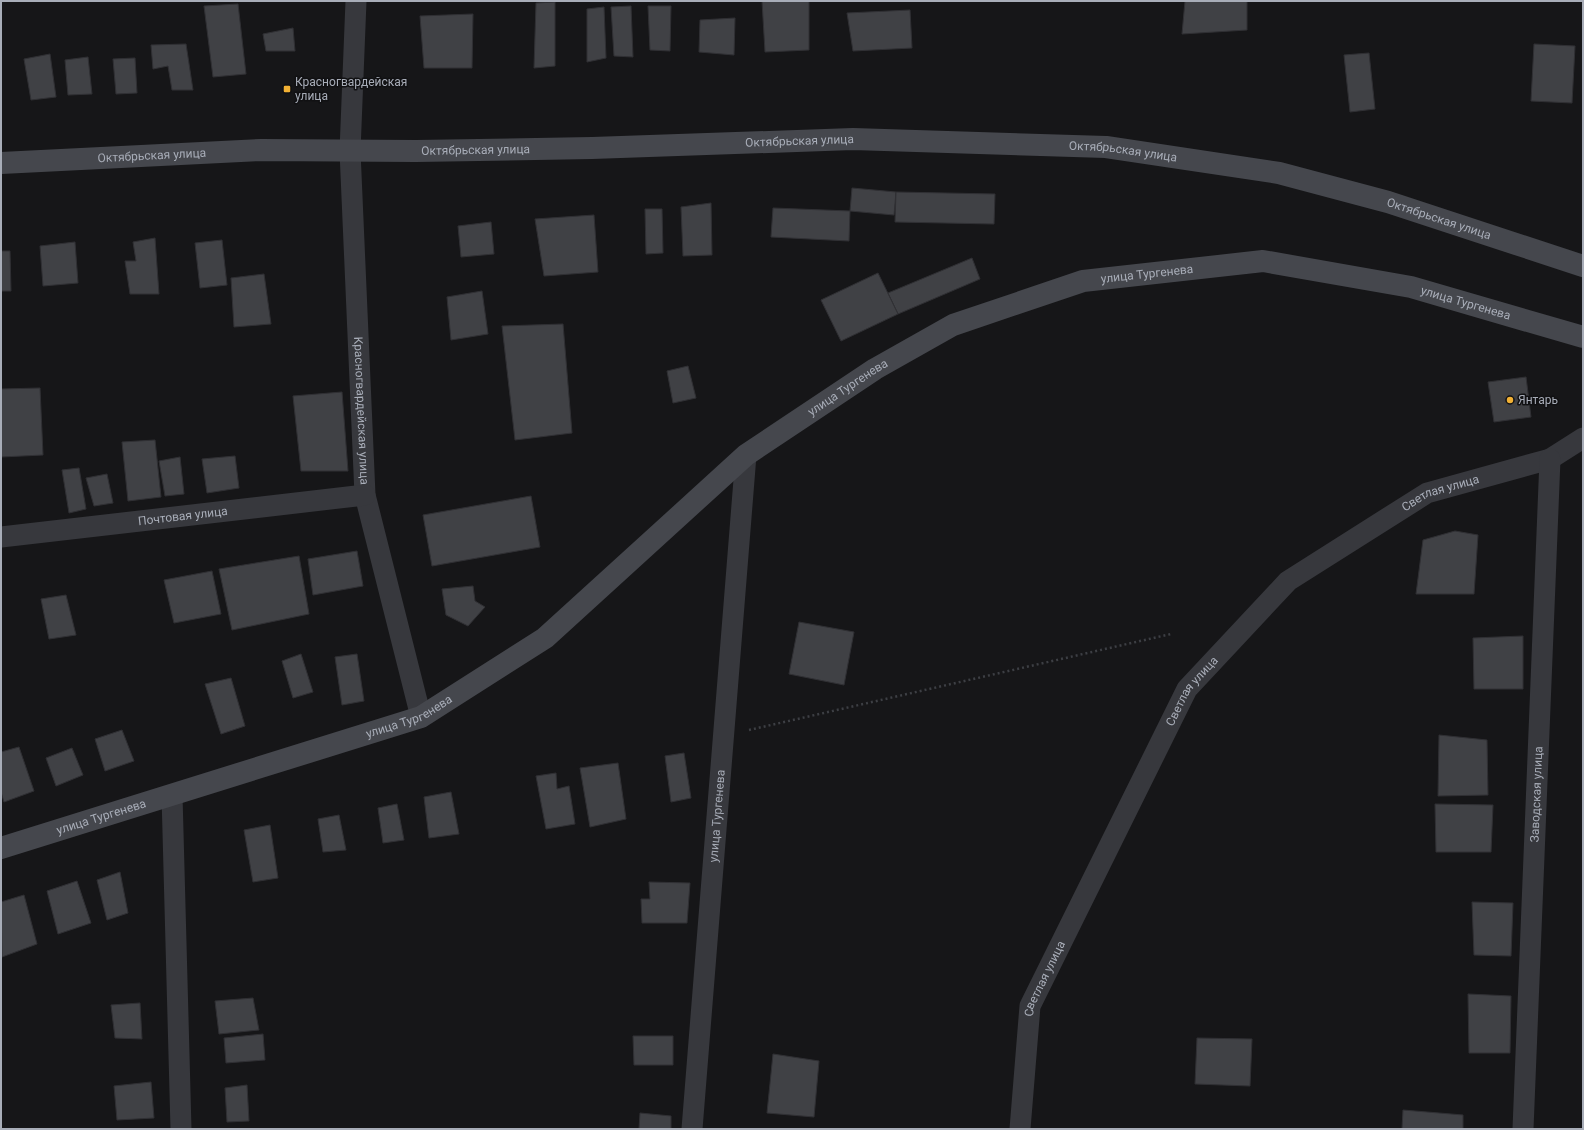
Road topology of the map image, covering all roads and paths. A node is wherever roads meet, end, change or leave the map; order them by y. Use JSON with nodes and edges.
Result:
{"nodes":[{"id":1,"x":356,"y":1,"type":"edge"},
{"id":2,"x":350,"y":151,"type":"junction"},
{"id":3,"x":1,"y":163,"type":"edge"},
{"id":4,"x":1583,"y":266,"type":"edge"},
{"id":5,"x":1583,"y":337,"type":"edge"},
{"id":6,"x":1583,"y":438,"type":"edge"},
{"id":7,"x":746,"y":455,"type":"junction"},
{"id":8,"x":1550,"y":459,"type":"junction"},
{"id":9,"x":365,"y":495,"type":"junction"},
{"id":10,"x":1,"y":537,"type":"edge"},
{"id":11,"x":1171,"y":634,"type":"dead end"},
{"id":12,"x":421,"y":717,"type":"junction"},
{"id":13,"x":749,"y":730,"type":"dead end"},
{"id":14,"x":172,"y":795,"type":"junction"},
{"id":15,"x":1,"y":848,"type":"edge"},
{"id":16,"x":181,"y":1129,"type":"edge"},
{"id":17,"x":692,"y":1129,"type":"edge"},
{"id":18,"x":1020,"y":1129,"type":"edge"},
{"id":19,"x":1523,"y":1129,"type":"edge"}],
"edges":[{"from":1,"to":2,"type":"street","name":"Красногвардейская улица"},
{"from":2,"to":3,"type":"main road","name":"Октябрьская улица"},
{"from":2,"to":4,"type":"main road","name":"Октябрьская улица"},
{"from":2,"to":9,"type":"street","name":"Красногвардейская улица"},
{"from":5,"to":7,"type":"main road","name":"улица Тургенева"},
{"from":6,"to":8,"type":"street","name":"Светлая улица"},
{"from":7,"to":12,"type":"main road","name":"улица Тургенева"},
{"from":7,"to":17,"type":"street","name":"улица Тургенева"},
{"from":8,"to":18,"type":"street","name":"Светлая улица"},
{"from":8,"to":19,"type":"street","name":"Заводская улица"},
{"from":9,"to":10,"type":"street","name":"Почтовая улица"},
{"from":9,"to":12,"type":"street","name":"Красногвардейская улица"},
{"from":11,"to":13,"type":"path"},
{"from":12,"to":14,"type":"main road","name":"улица Тургенева"},
{"from":14,"to":15,"type":"main road","name":"улица Тургенева"},
{"from":14,"to":16,"type":"street"}]}
